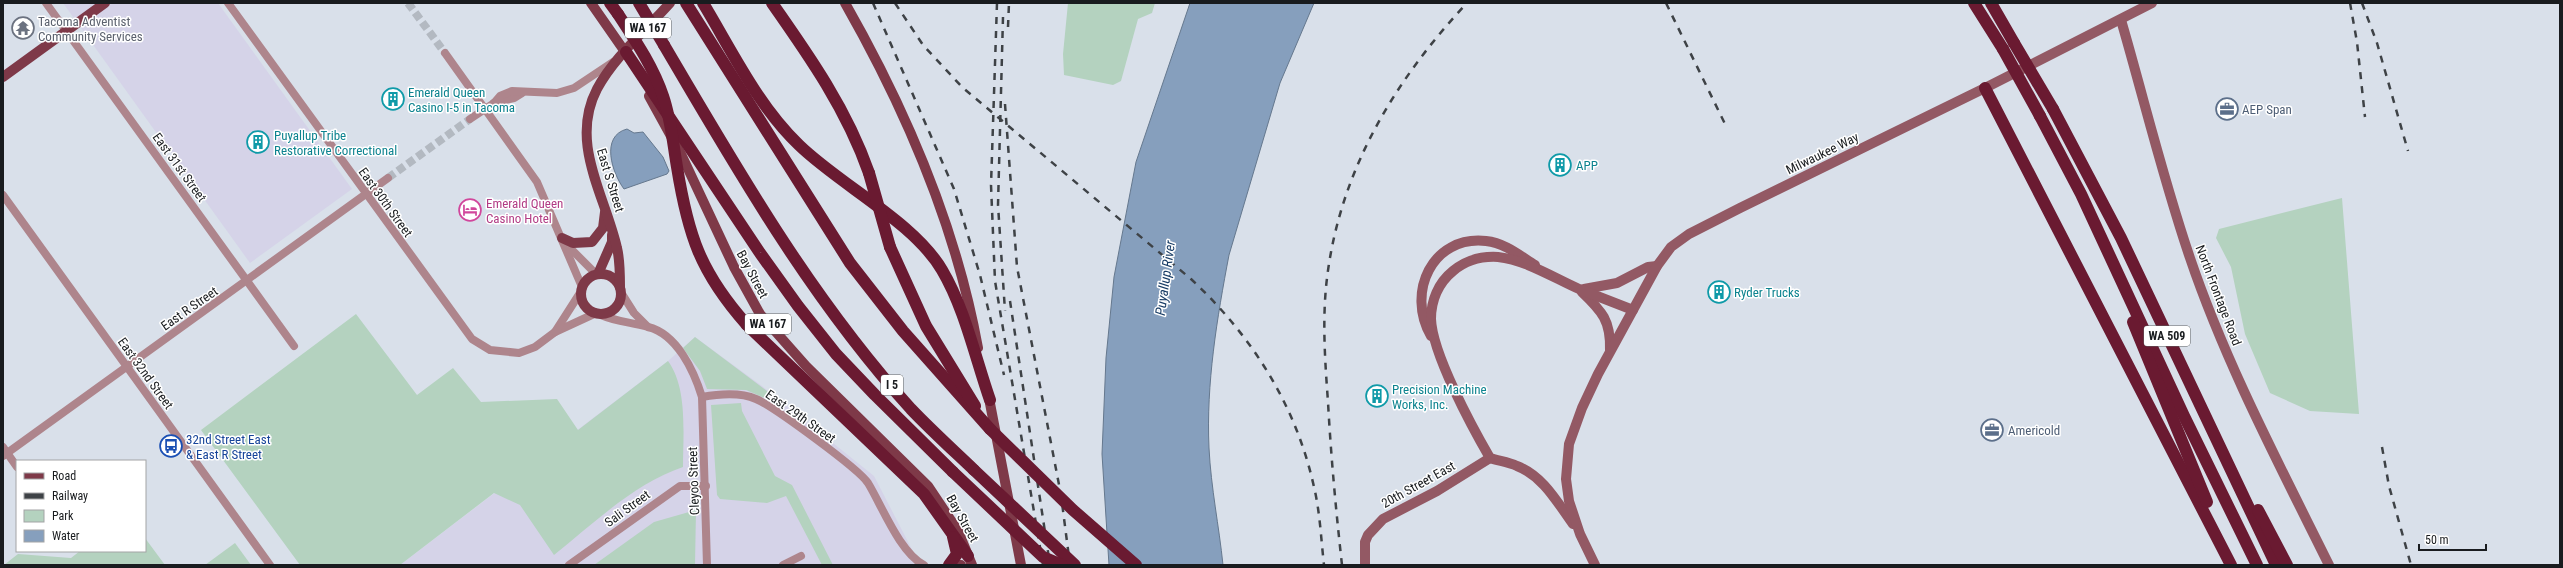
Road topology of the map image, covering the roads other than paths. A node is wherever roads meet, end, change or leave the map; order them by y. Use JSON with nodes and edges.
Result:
{"nodes":[{"id":1,"x":46,"y":3,"type":"edge"},
{"id":2,"x":105,"y":3,"type":"edge"},
{"id":3,"x":228,"y":3,"type":"edge"},
{"id":4,"x":591,"y":3,"type":"edge"},
{"id":5,"x":610,"y":3,"type":"edge"},
{"id":6,"x":639,"y":3,"type":"edge"},
{"id":7,"x":670,"y":3,"type":"edge"},
{"id":8,"x":686,"y":3,"type":"edge"},
{"id":9,"x":703,"y":3,"type":"edge"},
{"id":10,"x":772,"y":3,"type":"edge"},
{"id":11,"x":845,"y":3,"type":"edge"},
{"id":12,"x":850,"y":3,"type":"edge"},
{"id":13,"x":1974,"y":3,"type":"edge"},
{"id":14,"x":1990,"y":3,"type":"edge"},
{"id":15,"x":2152,"y":3,"type":"edge"},
{"id":16,"x":2121,"y":20,"type":"junction"},
{"id":17,"x":67,"y":31,"type":"junction"},
{"id":18,"x":871,"y":48,"type":"junction"},
{"id":19,"x":626,"y":52,"type":"junction"},
{"id":20,"x":445,"y":53,"type":"tunnel mouth"},
{"id":21,"x":3,"y":77,"type":"edge"},
{"id":22,"x":1985,"y":88,"type":"junction"},
{"id":23,"x":485,"y":108,"type":"junction"},
{"id":24,"x":470,"y":119,"type":"tunnel mouth"},
{"id":25,"x":388,"y":178,"type":"tunnel mouth"},
{"id":26,"x":365,"y":194,"type":"junction"},
{"id":27,"x":2080,"y":194,"type":"junction"},
{"id":28,"x":3,"y":195,"type":"edge"},
{"id":29,"x":604,"y":204,"type":"junction"},
{"id":30,"x":613,"y":231,"type":"junction"},
{"id":31,"x":562,"y":238,"type":"junction"},
{"id":32,"x":1657,"y":266,"type":"junction"},
{"id":33,"x":597,"y":274,"type":"junction"},
{"id":34,"x":1552,"y":276,"type":"junction"},
{"id":35,"x":247,"y":281,"type":"junction"},
{"id":36,"x":1579,"y":289,"type":"junction"},
{"id":37,"x":581,"y":290,"type":"junction"},
{"id":38,"x":621,"y":290,"type":"junction"},
{"id":39,"x":1633,"y":310,"type":"junction"},
{"id":40,"x":597,"y":314,"type":"junction"},
{"id":41,"x":648,"y":327,"type":"junction"},
{"id":42,"x":555,"y":332,"type":"junction"},
{"id":43,"x":1436,"y":343,"type":"junction"},
{"id":44,"x":294,"y":346,"type":"dead end"},
{"id":45,"x":1610,"y":352,"type":"junction"},
{"id":46,"x":2181,"y":366,"type":"junction"},
{"id":47,"x":126,"y":367,"type":"junction"},
{"id":48,"x":702,"y":397,"type":"junction"},
{"id":49,"x":990,"y":400,"type":"junction"},
{"id":50,"x":990,"y":429,"type":"junction"},
{"id":51,"x":4,"y":452,"type":"edge"},
{"id":52,"x":1490,"y":458,"type":"junction"},
{"id":53,"x":16,"y":466,"type":"edge"},
{"id":54,"x":706,"y":486,"type":"junction"},
{"id":55,"x":949,"y":527,"type":"junction"},
{"id":56,"x":1580,"y":534,"type":"junction"},
{"id":57,"x":801,"y":556,"type":"dead end"},
{"id":58,"x":967,"y":562,"type":"edge"},
{"id":59,"x":270,"y":565,"type":"edge"},
{"id":60,"x":569,"y":565,"type":"edge"},
{"id":61,"x":707,"y":565,"type":"edge"},
{"id":62,"x":783,"y":565,"type":"edge"},
{"id":63,"x":924,"y":565,"type":"edge"},
{"id":64,"x":949,"y":565,"type":"edge"},
{"id":65,"x":1021,"y":565,"type":"edge"},
{"id":66,"x":1062,"y":565,"type":"edge"},
{"id":67,"x":1075,"y":565,"type":"edge"},
{"id":68,"x":1136,"y":565,"type":"edge"},
{"id":69,"x":1365,"y":565,"type":"edge"},
{"id":70,"x":1595,"y":565,"type":"edge"},
{"id":71,"x":2231,"y":565,"type":"edge"},
{"id":72,"x":2236,"y":565,"type":"edge"},
{"id":73,"x":2258,"y":565,"type":"edge"},
{"id":74,"x":2276,"y":565,"type":"edge"},
{"id":75,"x":2287,"y":565,"type":"edge"},
{"id":76,"x":2329,"y":565,"type":"edge"}],
"edges":[{"from":1,"to":17,"type":"street","name":"East 31st Street"},
{"from":2,"to":17,"type":"main road"},
{"from":3,"to":26,"type":"street","name":"East 30th Street"},
{"from":4,"to":19,"type":"main road","name":"Bay Street"},
{"from":5,"to":55,"type":"highway","bridge":true},
{"from":6,"to":67,"type":"highway","number":"I 5","bridge":true},
{"from":7,"to":19,"type":"main road","number":"WA 167"},
{"from":8,"to":50,"type":"highway"},
{"from":9,"to":49,"type":"highway"},
{"from":10,"to":50,"type":"highway","bridge":true},
{"from":11,"to":18,"type":"main road"},
{"from":12,"to":18,"type":"street"},
{"from":13,"to":27,"type":"highway","number":"WA 509","bridge":true},
{"from":14,"to":46,"type":"highway","number":"WA 509","bridge":true},
{"from":15,"to":16,"type":"street","name":"Milwaukee Way"},
{"from":16,"to":22,"type":"street","name":"Milwaukee Way"},
{"from":16,"to":76,"type":"street","name":"North Frontage Road"},
{"from":17,"to":21,"type":"main road"},
{"from":17,"to":35,"type":"street","name":"East 31st Street"},
{"from":18,"to":49,"type":"main road"},
{"from":19,"to":23,"type":"street"},
{"from":19,"to":29,"type":"main road","name":"East S Street"},
{"from":19,"to":58,"type":"main road","name":"Bay Street","number":"WA 167"},
{"from":19,"to":66,"type":"highway","bridge":true},
{"from":20,"to":23,"type":"street"},
{"from":22,"to":32,"type":"street","name":"Milwaukee Way"},
{"from":22,"to":71,"type":"highway"},
{"from":23,"to":24,"type":"street"},
{"from":23,"to":31,"type":"street"},
{"from":25,"to":26,"type":"street","name":"East R Street"},
{"from":26,"to":35,"type":"street","name":"East R Street"},
{"from":26,"to":42,"type":"street","name":"East 30th Street"},
{"from":27,"to":72,"type":"highway"},
{"from":27,"to":73,"type":"highway","number":"WA 509"},
{"from":28,"to":47,"type":"street","name":"East 32nd Street"},
{"from":29,"to":30,"type":"main road","name":"East S Street"},
{"from":29,"to":31,"type":"main road"},
{"from":30,"to":33,"type":"main road","name":"East S Street"},
{"from":30,"to":38,"type":"main road","name":"East S Street"},
{"from":31,"to":33,"type":"street"},
{"from":31,"to":37,"type":"street"},
{"from":32,"to":36,"type":"street"},
{"from":32,"to":39,"type":"street","name":"Milwaukee Way"},
{"from":33,"to":37,"type":"main road"},
{"from":33,"to":38,"type":"main road"},
{"from":34,"to":36,"type":"street"},
{"from":34,"to":43,"type":"street"},
{"from":34,"to":43,"type":"street"},
{"from":35,"to":44,"type":"street","name":"East 31st Street"},
{"from":35,"to":47,"type":"street","name":"East R Street"},
{"from":36,"to":39,"type":"street"},
{"from":36,"to":45,"type":"street"},
{"from":37,"to":40,"type":"main road"},
{"from":37,"to":42,"type":"street","name":"East 30th Street"},
{"from":38,"to":40,"type":"main road"},
{"from":38,"to":41,"type":"street"},
{"from":39,"to":45,"type":"street","name":"Milwaukee Way"},
{"from":40,"to":41,"type":"street"},
{"from":40,"to":42,"type":"street","name":"East 30th Street"},
{"from":41,"to":48,"type":"street"},
{"from":43,"to":52,"type":"street"},
{"from":45,"to":56,"type":"street","name":"Milwaukee Way"},
{"from":46,"to":74,"type":"highway","number":"WA 509"},
{"from":46,"to":75,"type":"highway"},
{"from":47,"to":51,"type":"street","name":"East R Street"},
{"from":47,"to":59,"type":"street","name":"East 32nd Street"},
{"from":48,"to":54,"type":"street","name":"Cleyoo Street"},
{"from":48,"to":63,"type":"street","name":"East 29th Street"},
{"from":49,"to":65,"type":"main road"},
{"from":50,"to":68,"type":"highway","bridge":true},
{"from":51,"to":53,"type":"street"},
{"from":52,"to":56,"type":"street"},
{"from":52,"to":69,"type":"street","name":"20th Street East"},
{"from":54,"to":60,"type":"street","name":"Sali Street"},
{"from":54,"to":61,"type":"street","name":"Cleyoo Street"},
{"from":55,"to":58,"type":"highway"},
{"from":55,"to":64,"type":"highway"},
{"from":56,"to":70,"type":"street"},
{"from":57,"to":62,"type":"street"},
{"from":58,"to":64,"type":"main road"}]}
